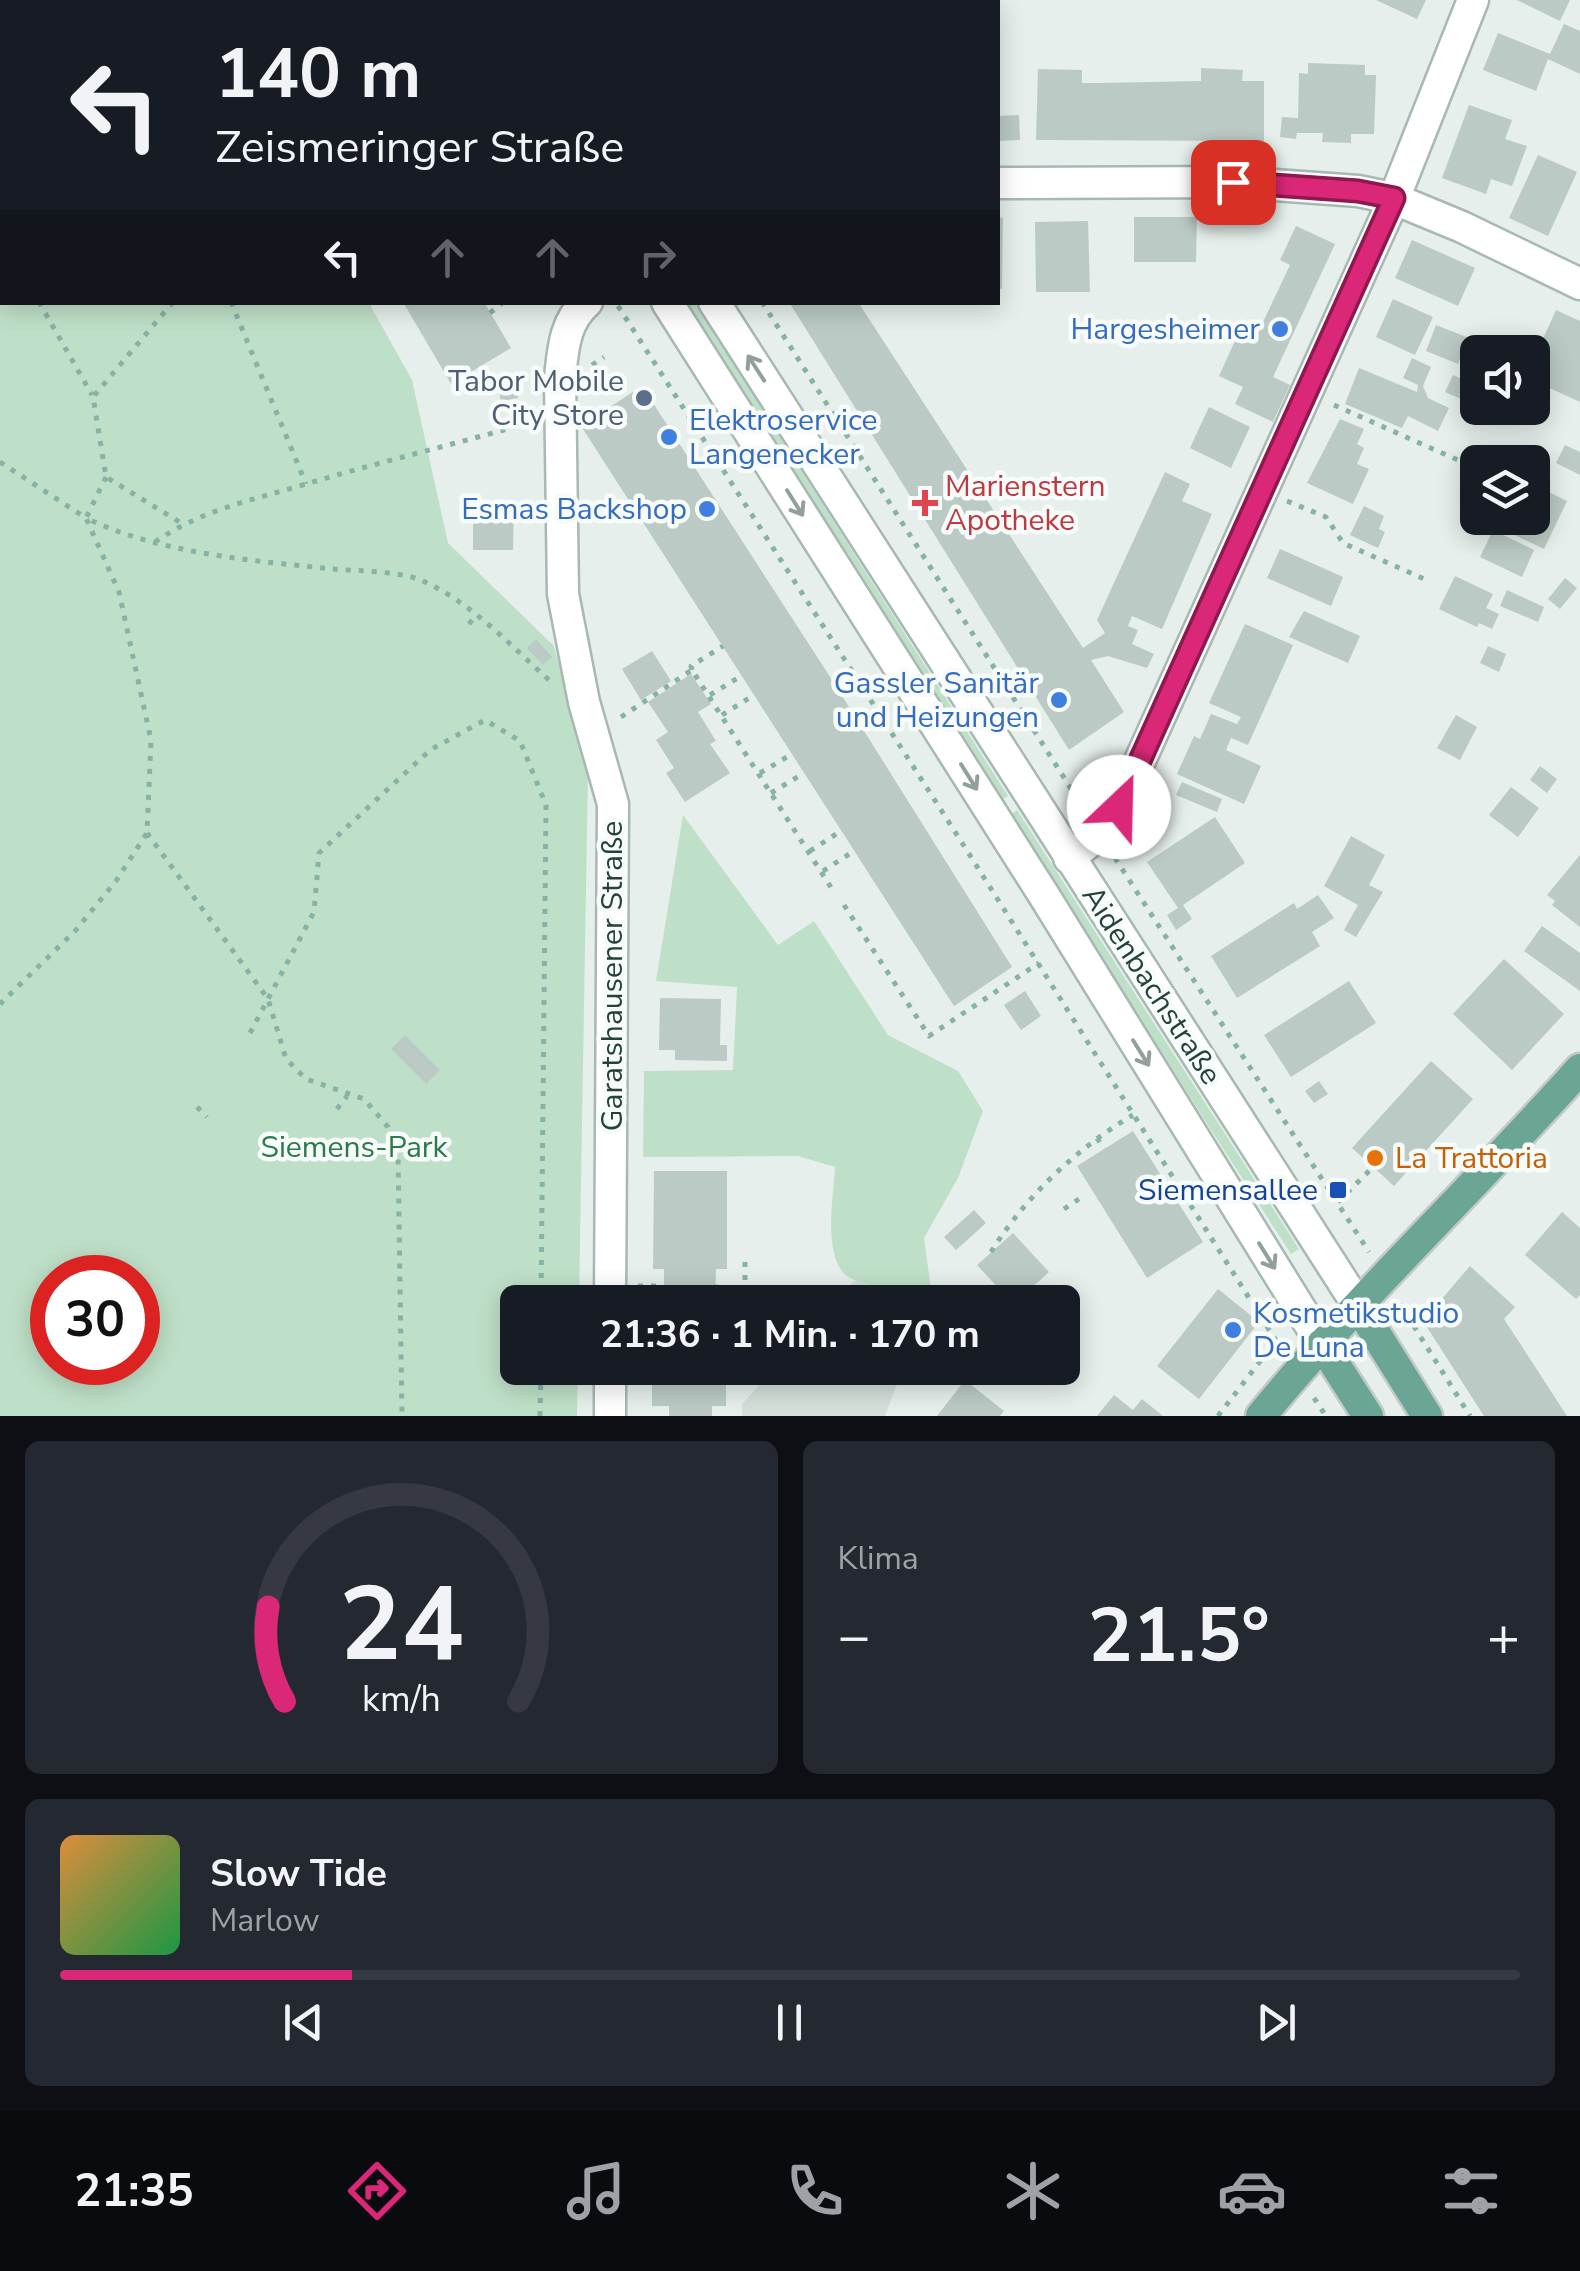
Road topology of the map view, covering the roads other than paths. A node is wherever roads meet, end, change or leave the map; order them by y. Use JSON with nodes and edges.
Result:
{"nodes":[{"id":1,"x":1472,"y":0,"type":"edge"},
{"id":2,"x":1000,"y":183,"type":"edge"},
{"id":3,"x":1394,"y":198,"type":"junction"},
{"id":4,"x":1580,"y":284,"type":"edge"},
{"id":5,"x":584,"y":305,"type":"edge"},
{"id":6,"x":669,"y":305,"type":"edge"},
{"id":7,"x":716,"y":305,"type":"edge"},
{"id":8,"x":1069,"y":858,"type":"junction"},
{"id":9,"x":1580,"y":1068,"type":"edge"},
{"id":10,"x":610,"y":1285,"type":"edge"},
{"id":11,"x":1340,"y":1326,"type":"junction"},
{"id":12,"x":610,"y":1385,"type":"edge"},
{"id":13,"x":610,"y":1416,"type":"edge"},
{"id":14,"x":1260,"y":1416,"type":"edge"},
{"id":15,"x":1368,"y":1416,"type":"edge"},
{"id":16,"x":1427,"y":1416,"type":"edge"}],
"edges":[{"from":1,"to":3,"type":"street"},
{"from":2,"to":3,"type":"street"},
{"from":3,"to":4,"type":"street"},
{"from":3,"to":8,"type":"street"},
{"from":5,"to":10,"type":"street","name":"Garatshausener Straße"},
{"from":6,"to":11,"type":"street","name":"Aidenbachstraße","one_way":true},
{"from":8,"to":7,"type":"street","name":"Aidenbachstraße","one_way":true},
{"from":8,"to":11,"type":"street","name":"Aidenbachstraße"},
{"from":9,"to":11,"type":"main road"},
{"from":11,"to":14,"type":"main road"},
{"from":11,"to":15,"type":"main road","name":"Aidenbachstraße"},
{"from":11,"to":16,"type":"main road","name":"Aidenbachstraße"},
{"from":12,"to":13,"type":"street"}]}
